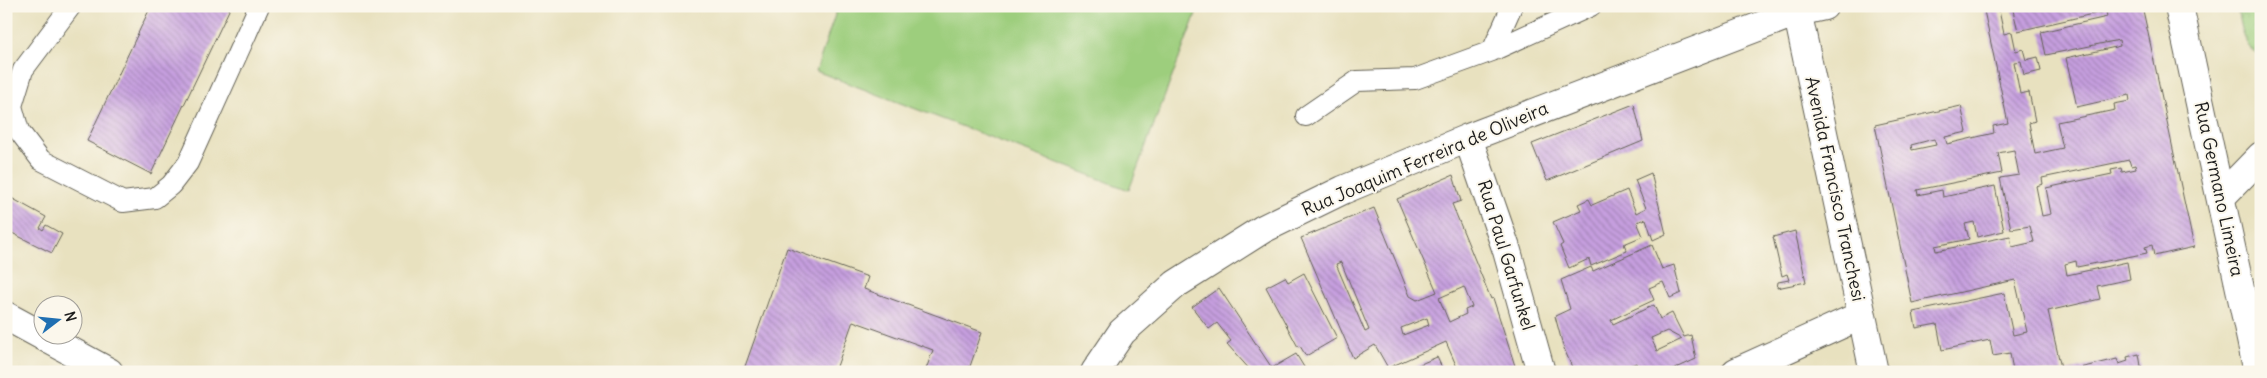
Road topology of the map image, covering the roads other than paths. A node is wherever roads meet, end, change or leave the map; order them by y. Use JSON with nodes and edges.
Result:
{"nodes":[{"id":1,"x":71,"y":6,"type":"edge"},
{"id":2,"x":259,"y":6,"type":"edge"},
{"id":3,"x":1512,"y":6,"type":"edge"},
{"id":4,"x":1591,"y":6,"type":"edge"},
{"id":5,"x":1824,"y":6,"type":"edge"},
{"id":6,"x":2180,"y":6,"type":"edge"},
{"id":7,"x":1796,"y":9,"type":"edge"},
{"id":8,"x":1492,"y":51,"type":"junction"},
{"id":9,"x":1306,"y":116,"type":"dead end"},
{"id":10,"x":1468,"y":138,"type":"junction"},
{"id":11,"x":2261,"y":156,"type":"edge"},
{"id":12,"x":2221,"y":197,"type":"junction"},
{"id":13,"x":1862,"y":315,"type":"junction"},
{"id":14,"x":6,"y":316,"type":"edge"},
{"id":15,"x":109,"y":372,"type":"edge"},
{"id":16,"x":1095,"y":372,"type":"edge"},
{"id":17,"x":1541,"y":372,"type":"edge"},
{"id":18,"x":1736,"y":372,"type":"edge"},
{"id":19,"x":1874,"y":372,"type":"edge"},
{"id":20,"x":2258,"y":372,"type":"edge"}],
"edges":[{"from":1,"to":2,"type":"lane"},
{"from":3,"to":8,"type":"lane"},
{"from":4,"to":8,"type":"lane"},
{"from":5,"to":7,"type":"street","name":"Rua Joaquim Ferreira de Oliveira"},
{"from":6,"to":12,"type":"street","name":"Rua Germano Limeira"},
{"from":7,"to":10,"type":"street","name":"Rua Joaquim Ferreira de Oliveira"},
{"from":7,"to":13,"type":"street","name":"Avenida Francisco Tranchesi"},
{"from":8,"to":9,"type":"lane"},
{"from":10,"to":16,"type":"street","name":"Rua Joaquim Ferreira de Oliveira"},
{"from":10,"to":17,"type":"street","name":"Rua Paul Garfunkel"},
{"from":11,"to":12,"type":"street"},
{"from":12,"to":20,"type":"street","name":"Rua Germano Limeira"},
{"from":13,"to":18,"type":"street"},
{"from":13,"to":19,"type":"street","name":"Avenida Francisco Tranchesi"},
{"from":14,"to":15,"type":"street"}]}
